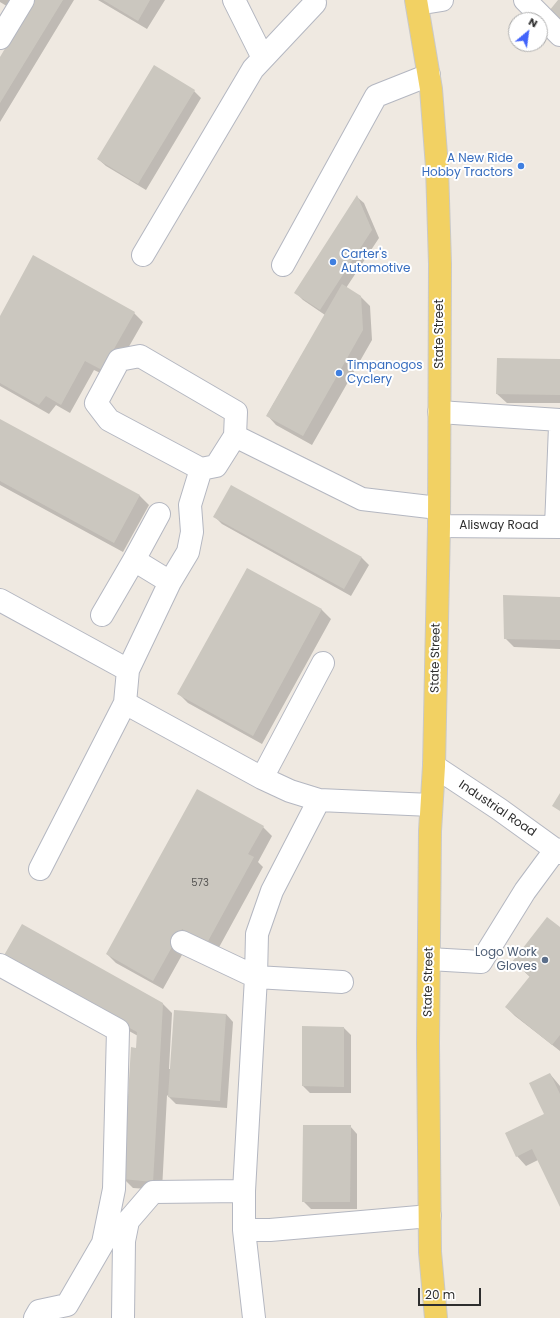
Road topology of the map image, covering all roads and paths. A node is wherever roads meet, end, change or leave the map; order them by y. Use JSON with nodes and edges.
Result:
{"nodes":[{"id":1,"x":23,"y":0,"type":"edge"},
{"id":2,"x":234,"y":0,"type":"edge"},
{"id":3,"x":442,"y":0,"type":"edge"},
{"id":4,"x":525,"y":0,"type":"edge"},
{"id":5,"x":318,"y":1,"type":"edge"},
{"id":6,"x":416,"y":2,"type":"edge"},
{"id":7,"x":560,"y":36,"type":"edge"},
{"id":8,"x":0,"y":38,"type":"edge"},
{"id":9,"x":263,"y":58,"type":"junction"},
{"id":10,"x":429,"y":75,"type":"junction"},
{"id":11,"x":143,"y":255,"type":"dead end"},
{"id":12,"x":283,"y":265,"type":"dead end"},
{"id":13,"x":439,"y":412,"type":"junction"},
{"id":14,"x":560,"y":420,"type":"edge"},
{"id":15,"x":560,"y":426,"type":"edge"},
{"id":16,"x":235,"y":436,"type":"junction"},
{"id":17,"x":201,"y":469,"type":"junction"},
{"id":18,"x":159,"y":514,"type":"dead end"},
{"id":19,"x":438,"y":517,"type":"junction"},
{"id":20,"x":558,"y":527,"type":"edge"},
{"id":21,"x":134,"y":560,"type":"junction"},
{"id":22,"x":170,"y":582,"type":"junction"},
{"id":23,"x":0,"y":600,"type":"edge"},
{"id":24,"x":102,"y":615,"type":"dead end"},
{"id":25,"x":323,"y":663,"type":"dead end"},
{"id":26,"x":128,"y":670,"type":"junction"},
{"id":27,"x":125,"y":703,"type":"junction"},
{"id":28,"x":434,"y":766,"type":"junction"},
{"id":29,"x":262,"y":778,"type":"junction"},
{"id":30,"x":319,"y":800,"type":"junction"},
{"id":31,"x":431,"y":805,"type":"junction"},
{"id":32,"x":558,"y":851,"type":"edge"},
{"id":33,"x":40,"y":869,"type":"dead end"},
{"id":34,"x":182,"y":942,"type":"dead end"},
{"id":35,"x":429,"y":959,"type":"junction"},
{"id":36,"x":0,"y":965,"type":"edge"},
{"id":37,"x":256,"y":977,"type":"junction"},
{"id":38,"x":342,"y":982,"type":"dead end"},
{"id":39,"x":244,"y":1191,"type":"junction"},
{"id":40,"x":430,"y":1216,"type":"junction"},
{"id":41,"x":244,"y":1230,"type":"junction"},
{"id":42,"x":35,"y":1318,"type":"edge"},
{"id":43,"x":123,"y":1318,"type":"edge"},
{"id":44,"x":254,"y":1318,"type":"edge"},
{"id":45,"x":436,"y":1318,"type":"edge"}],
"edges":[{"from":1,"to":8,"type":"street"},
{"from":2,"to":9,"type":"street"},
{"from":3,"to":6,"type":"street"},
{"from":4,"to":7,"type":"street"},
{"from":5,"to":9,"type":"street"},
{"from":6,"to":10,"type":"main road","name":"State Street"},
{"from":9,"to":11,"type":"street"},
{"from":10,"to":12,"type":"street"},
{"from":10,"to":13,"type":"main road","name":"State Street"},
{"from":13,"to":14,"type":"street"},
{"from":13,"to":19,"type":"main road","name":"State Street"},
{"from":15,"to":20,"type":"street"},
{"from":16,"to":17,"type":"street"},
{"from":16,"to":17,"type":"street"},
{"from":16,"to":19,"type":"street","name":"Alisway Road"},
{"from":17,"to":22,"type":"street"},
{"from":18,"to":21,"type":"street"},
{"from":19,"to":20,"type":"street","name":"Alisway Road"},
{"from":19,"to":28,"type":"main road","name":"State Street"},
{"from":21,"to":22,"type":"street"},
{"from":21,"to":24,"type":"street"},
{"from":22,"to":26,"type":"street"},
{"from":23,"to":26,"type":"street"},
{"from":25,"to":29,"type":"street"},
{"from":26,"to":27,"type":"street"},
{"from":27,"to":29,"type":"street"},
{"from":27,"to":33,"type":"street"},
{"from":28,"to":31,"type":"main road","name":"State Street"},
{"from":28,"to":32,"type":"street","name":"Industrial Road"},
{"from":29,"to":30,"type":"street"},
{"from":30,"to":31,"type":"street"},
{"from":30,"to":37,"type":"street"},
{"from":31,"to":35,"type":"main road","name":"State Street"},
{"from":32,"to":35,"type":"street"},
{"from":34,"to":37,"type":"street"},
{"from":35,"to":40,"type":"main road","name":"State Street"},
{"from":36,"to":42,"type":"street"},
{"from":37,"to":38,"type":"street"},
{"from":37,"to":39,"type":"street"},
{"from":39,"to":41,"type":"street"},
{"from":39,"to":43,"type":"street"},
{"from":40,"to":41,"type":"street"},
{"from":40,"to":45,"type":"main road","name":"State Street"},
{"from":41,"to":44,"type":"street"}]}
